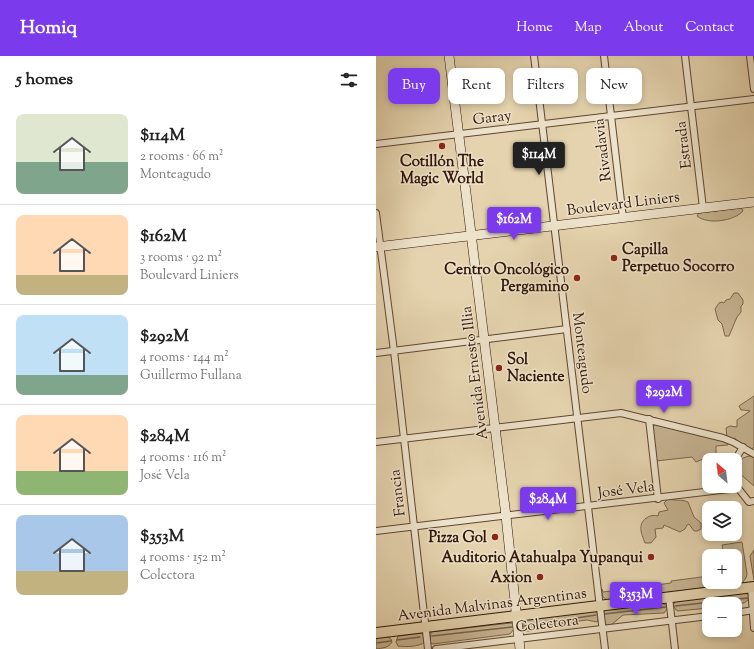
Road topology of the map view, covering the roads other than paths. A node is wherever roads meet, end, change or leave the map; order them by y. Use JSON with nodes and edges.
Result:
{"nodes":[{"id":1,"x":449,"y":56,"type":"edge"},
{"id":2,"x":534,"y":56,"type":"edge"},
{"id":3,"x":604,"y":56,"type":"edge"},
{"id":4,"x":686,"y":56,"type":"edge"},
{"id":5,"x":750,"y":56,"type":"edge"},
{"id":6,"x":754,"y":88,"type":"edge"},
{"id":7,"x":754,"y":99,"type":"edge"},
{"id":8,"x":692,"y":106,"type":"junction"},
{"id":9,"x":612,"y":115,"type":"junction"},
{"id":10,"x":542,"y":124,"type":"junction"},
{"id":11,"x":459,"y":134,"type":"junction"},
{"id":12,"x":376,"y":144,"type":"edge"},
{"id":13,"x":754,"y":202,"type":"edge"},
{"id":14,"x":703,"y":208,"type":"junction"},
{"id":15,"x":376,"y":213,"type":"edge"},
{"id":16,"x":623,"y":218,"type":"junction"},
{"id":17,"x":554,"y":226,"type":"junction"},
{"id":18,"x":472,"y":236,"type":"junction"},
{"id":19,"x":378,"y":247,"type":"edge"},
{"id":20,"x":567,"y":329,"type":"junction"},
{"id":21,"x":484,"y":339,"type":"junction"},
{"id":22,"x":394,"y":351,"type":"junction"},
{"id":23,"x":376,"y":353,"type":"edge"},
{"id":24,"x":578,"y":418,"type":"junction"},
{"id":25,"x":649,"y":419,"type":"junction"},
{"id":26,"x":495,"y":428,"type":"junction"},
{"id":27,"x":404,"y":439,"type":"junction"},
{"id":28,"x":376,"y":442,"type":"edge"},
{"id":29,"x":743,"y":447,"type":"junction"},
{"id":30,"x":739,"y":453,"type":"edge"},
{"id":31,"x":754,"y":454,"type":"edge"},
{"id":32,"x":702,"y":492,"type":"edge"},
{"id":33,"x":742,"y":493,"type":"edge"},
{"id":34,"x":658,"y":498,"type":"junction"},
{"id":35,"x":754,"y":501,"type":"edge"},
{"id":36,"x":588,"y":507,"type":"junction"},
{"id":37,"x":506,"y":516,"type":"junction"},
{"id":38,"x":414,"y":527,"type":"junction"},
{"id":39,"x":376,"y":531,"type":"edge"},
{"id":40,"x":752,"y":587,"type":"edge"},
{"id":41,"x":669,"y":597,"type":"junction"},
{"id":42,"x":600,"y":606,"type":"junction"},
{"id":43,"x":753,"y":610,"type":"edge"},
{"id":44,"x":742,"y":611,"type":"edge"},
{"id":45,"x":516,"y":616,"type":"junction"},
{"id":46,"x":702,"y":617,"type":"edge"},
{"id":47,"x":671,"y":620,"type":"junction"},
{"id":48,"x":426,"y":627,"type":"junction"},
{"id":49,"x":754,"y":628,"type":"edge"},
{"id":50,"x":603,"y":629,"type":"junction"},
{"id":51,"x":376,"y":633,"type":"edge"},
{"id":52,"x":519,"y":639,"type":"junction"},
{"id":53,"x":428,"y":649,"type":"edge"},
{"id":54,"x":436,"y":649,"type":"edge"},
{"id":55,"x":520,"y":649,"type":"edge"},
{"id":56,"x":605,"y":649,"type":"edge"},
{"id":57,"x":675,"y":649,"type":"edge"}],
"edges":[{"from":1,"to":11,"type":"main road","name":"Avenida Ernesto Illia"},
{"from":2,"to":10,"type":"street","name":"Monteagudo"},
{"from":3,"to":9,"type":"street","name":"Rivadavia"},
{"from":4,"to":8,"type":"street","name":"Estrada"},
{"from":5,"to":6,"type":"street"},
{"from":7,"to":8,"type":"street","name":"Garay"},
{"from":8,"to":9,"type":"street","name":"Garay"},
{"from":8,"to":14,"type":"street","name":"Estrada"},
{"from":9,"to":10,"type":"street","name":"Garay"},
{"from":9,"to":16,"type":"street","name":"Rivadavia"},
{"from":10,"to":11,"type":"street","name":"Garay"},
{"from":10,"to":17,"type":"street","name":"Monteagudo"},
{"from":11,"to":12,"type":"street","name":"Garay"},
{"from":11,"to":18,"type":"main road","name":"Avenida Ernesto Illia"},
{"from":13,"to":14,"type":"main road","name":"Boulevard Liniers"},
{"from":14,"to":16,"type":"main road","name":"Boulevard Liniers"},
{"from":15,"to":19,"type":"street","name":"Francia"},
{"from":16,"to":17,"type":"main road","name":"Boulevard Liniers"},
{"from":17,"to":18,"type":"main road","name":"Boulevard Liniers"},
{"from":17,"to":20,"type":"street","name":"Monteagudo"},
{"from":18,"to":19,"type":"main road","name":"Boulevard Liniers"},
{"from":18,"to":21,"type":"main road","name":"Avenida Ernesto Illia"},
{"from":19,"to":22,"type":"street","name":"Francia"},
{"from":20,"to":21,"type":"street"},
{"from":20,"to":24,"type":"street","name":"Monteagudo"},
{"from":21,"to":22,"type":"street"},
{"from":21,"to":26,"type":"main road","name":"Avenida Ernesto Illia"},
{"from":22,"to":23,"type":"street"},
{"from":22,"to":27,"type":"street","name":"Francia"},
{"from":24,"to":25,"type":"street"},
{"from":24,"to":26,"type":"street"},
{"from":24,"to":36,"type":"street","name":"Monteagudo"},
{"from":25,"to":29,"type":"street"},
{"from":25,"to":34,"type":"street"},
{"from":26,"to":27,"type":"street"},
{"from":26,"to":37,"type":"main road","name":"Avenida Ernesto Illia"},
{"from":27,"to":28,"type":"street"},
{"from":27,"to":38,"type":"street","name":"Francia"},
{"from":29,"to":30,"type":"street"},
{"from":29,"to":31,"type":"street"},
{"from":32,"to":34,"type":"street","name":"José Vela"},
{"from":33,"to":35,"type":"street"},
{"from":34,"to":36,"type":"street","name":"José Vela"},
{"from":36,"to":37,"type":"street","name":"José Vela"},
{"from":36,"to":42,"type":"street","name":"Monteagudo"},
{"from":37,"to":38,"type":"street","name":"José Vela"},
{"from":37,"to":45,"type":"main road","name":"Avenida Ernesto Illia"},
{"from":38,"to":39,"type":"street","name":"José Vela"},
{"from":38,"to":48,"type":"street","name":"Francia"},
{"from":40,"to":41,"type":"main road","name":"Avenida Malvinas Argentinas"},
{"from":40,"to":43,"type":"street"},
{"from":41,"to":42,"type":"main road","name":"Avenida Malvinas Argentinas"},
{"from":41,"to":47,"type":"street"},
{"from":42,"to":45,"type":"main road","name":"Avenida Malvinas Argentinas"},
{"from":42,"to":50,"type":"street","name":"Monteagudo"},
{"from":43,"to":44,"type":"street"},
{"from":43,"to":49,"type":"street"},
{"from":45,"to":48,"type":"main road","name":"Avenida Malvinas Argentinas"},
{"from":45,"to":52,"type":"main road","name":"Avenida Ernesto Illia"},
{"from":46,"to":47,"type":"street","name":"Colectora"},
{"from":47,"to":50,"type":"street","name":"Colectora"},
{"from":47,"to":57,"type":"street"},
{"from":48,"to":51,"type":"main road","name":"Avenida Malvinas Argentinas"},
{"from":48,"to":53,"type":"street","name":"Francia"},
{"from":50,"to":52,"type":"street","name":"Colectora"},
{"from":50,"to":56,"type":"street","name":"Monteagudo"},
{"from":52,"to":54,"type":"street","name":"Colectora"},
{"from":52,"to":55,"type":"main road","name":"Avenida Ernesto Illia"}]}
